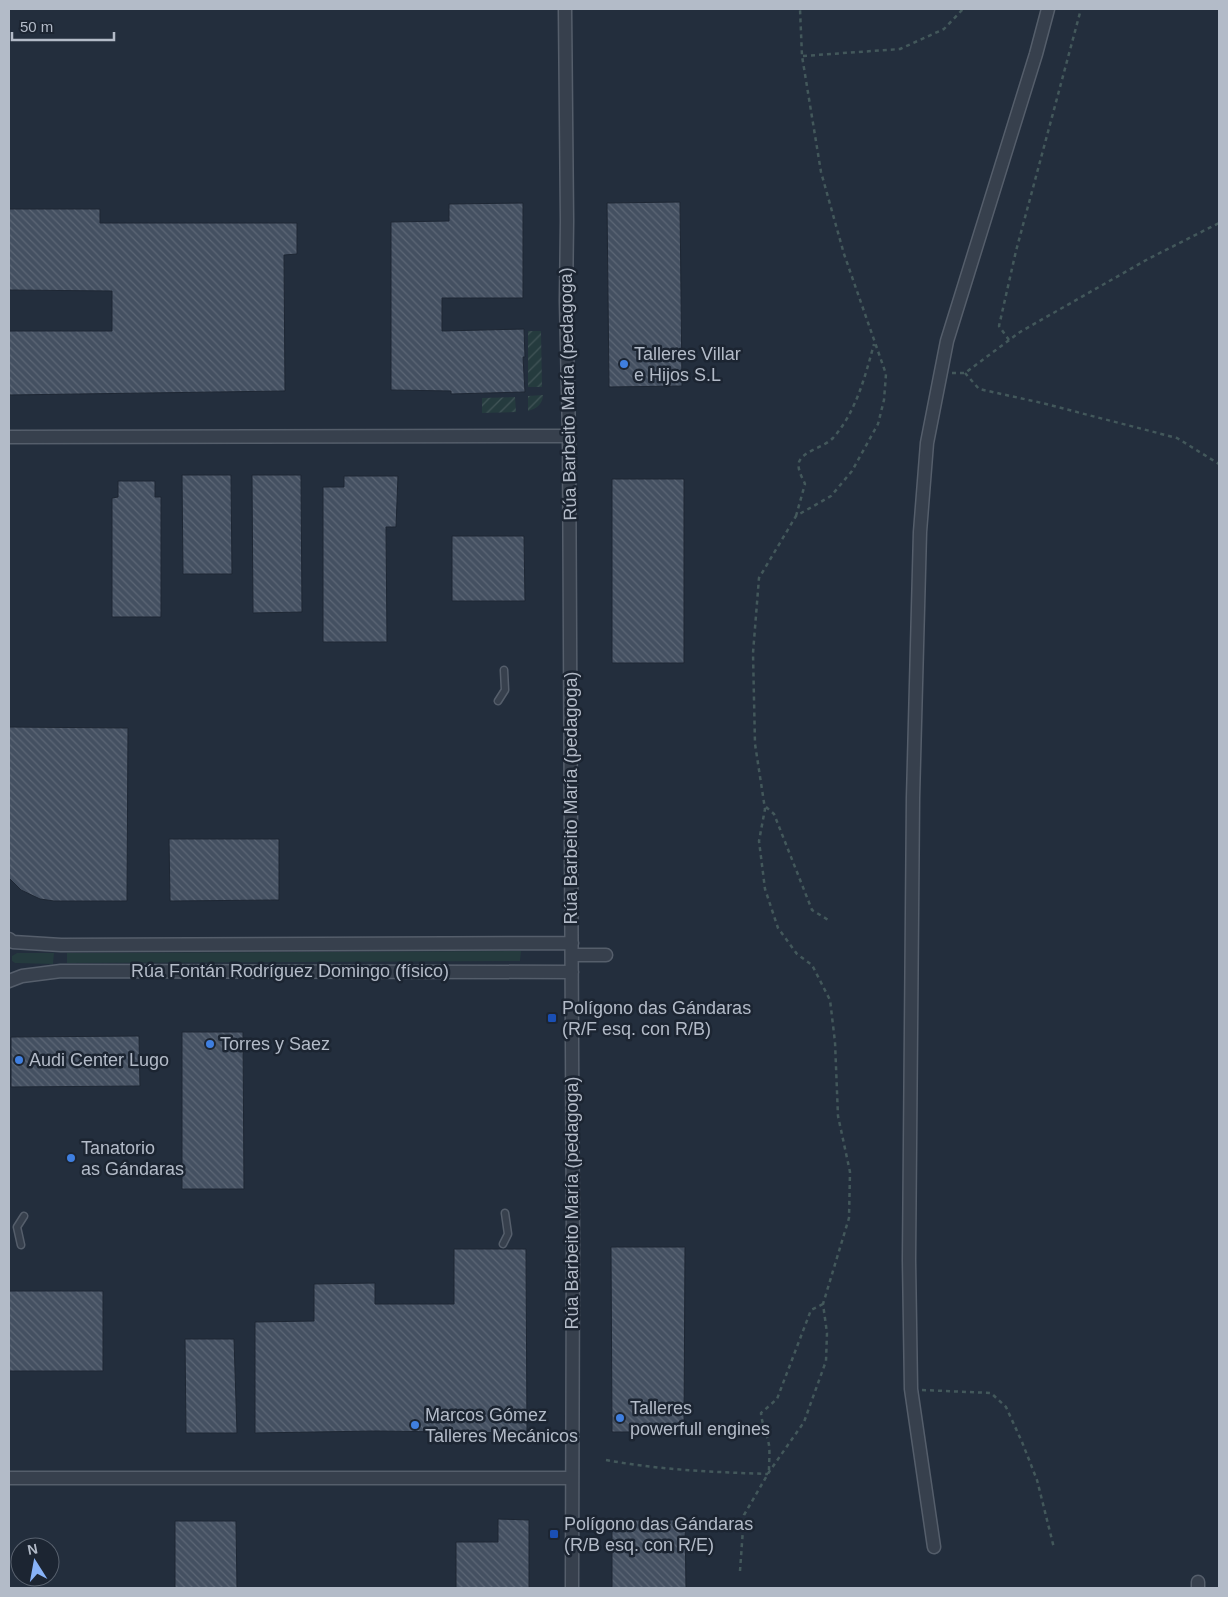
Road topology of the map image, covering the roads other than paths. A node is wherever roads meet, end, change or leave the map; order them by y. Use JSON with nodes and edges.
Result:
{"nodes":[{"id":1,"x":565,"y":9,"type":"edge"},
{"id":2,"x":1048,"y":9,"type":"edge"},
{"id":3,"x":569,"y":436,"type":"junction"},
{"id":4,"x":9,"y":437,"type":"edge"},
{"id":5,"x":504,"y":670,"type":"dead end"},
{"id":6,"x":498,"y":701,"type":"dead end"},
{"id":7,"x":9,"y":939,"type":"edge"},
{"id":8,"x":572,"y":949,"type":"junction"},
{"id":9,"x":606,"y":955,"type":"dead end"},
{"id":10,"x":572,"y":972,"type":"junction"},
{"id":11,"x":9,"y":981,"type":"edge"},
{"id":12,"x":505,"y":1214,"type":"dead end"},
{"id":13,"x":24,"y":1216,"type":"dead end"},
{"id":14,"x":502,"y":1244,"type":"dead end"},
{"id":15,"x":22,"y":1245,"type":"dead end"},
{"id":16,"x":9,"y":1478,"type":"edge"},
{"id":17,"x":572,"y":1478,"type":"junction"},
{"id":18,"x":934,"y":1547,"type":"dead end"},
{"id":19,"x":572,"y":1588,"type":"edge"}],
"edges":[{"from":1,"to":3,"type":"street","name":"Rúa Barbeito María (pedagoga)"},
{"from":2,"to":18,"type":"street"},
{"from":3,"to":4,"type":"street"},
{"from":3,"to":8,"type":"street","name":"Rúa Barbeito María (pedagoga)"},
{"from":5,"to":6,"type":"lane"},
{"from":7,"to":8,"type":"street","name":"Rúa Fontán Rodríguez Domingo (físico)"},
{"from":8,"to":9,"type":"street","name":"Rúa Fontán Rodríguez Domingo (físico)"},
{"from":8,"to":10,"type":"street","name":"Rúa Barbeito María (pedagoga)"},
{"from":10,"to":11,"type":"street","name":"Rúa Fontán Rodríguez Domingo (físico)"},
{"from":10,"to":17,"type":"street","name":"Rúa Barbeito María (pedagoga)"},
{"from":12,"to":14,"type":"lane"},
{"from":13,"to":15,"type":"lane"},
{"from":16,"to":17,"type":"street"},
{"from":17,"to":19,"type":"street","name":"Rúa Barbeito María (pedagoga)"}]}
